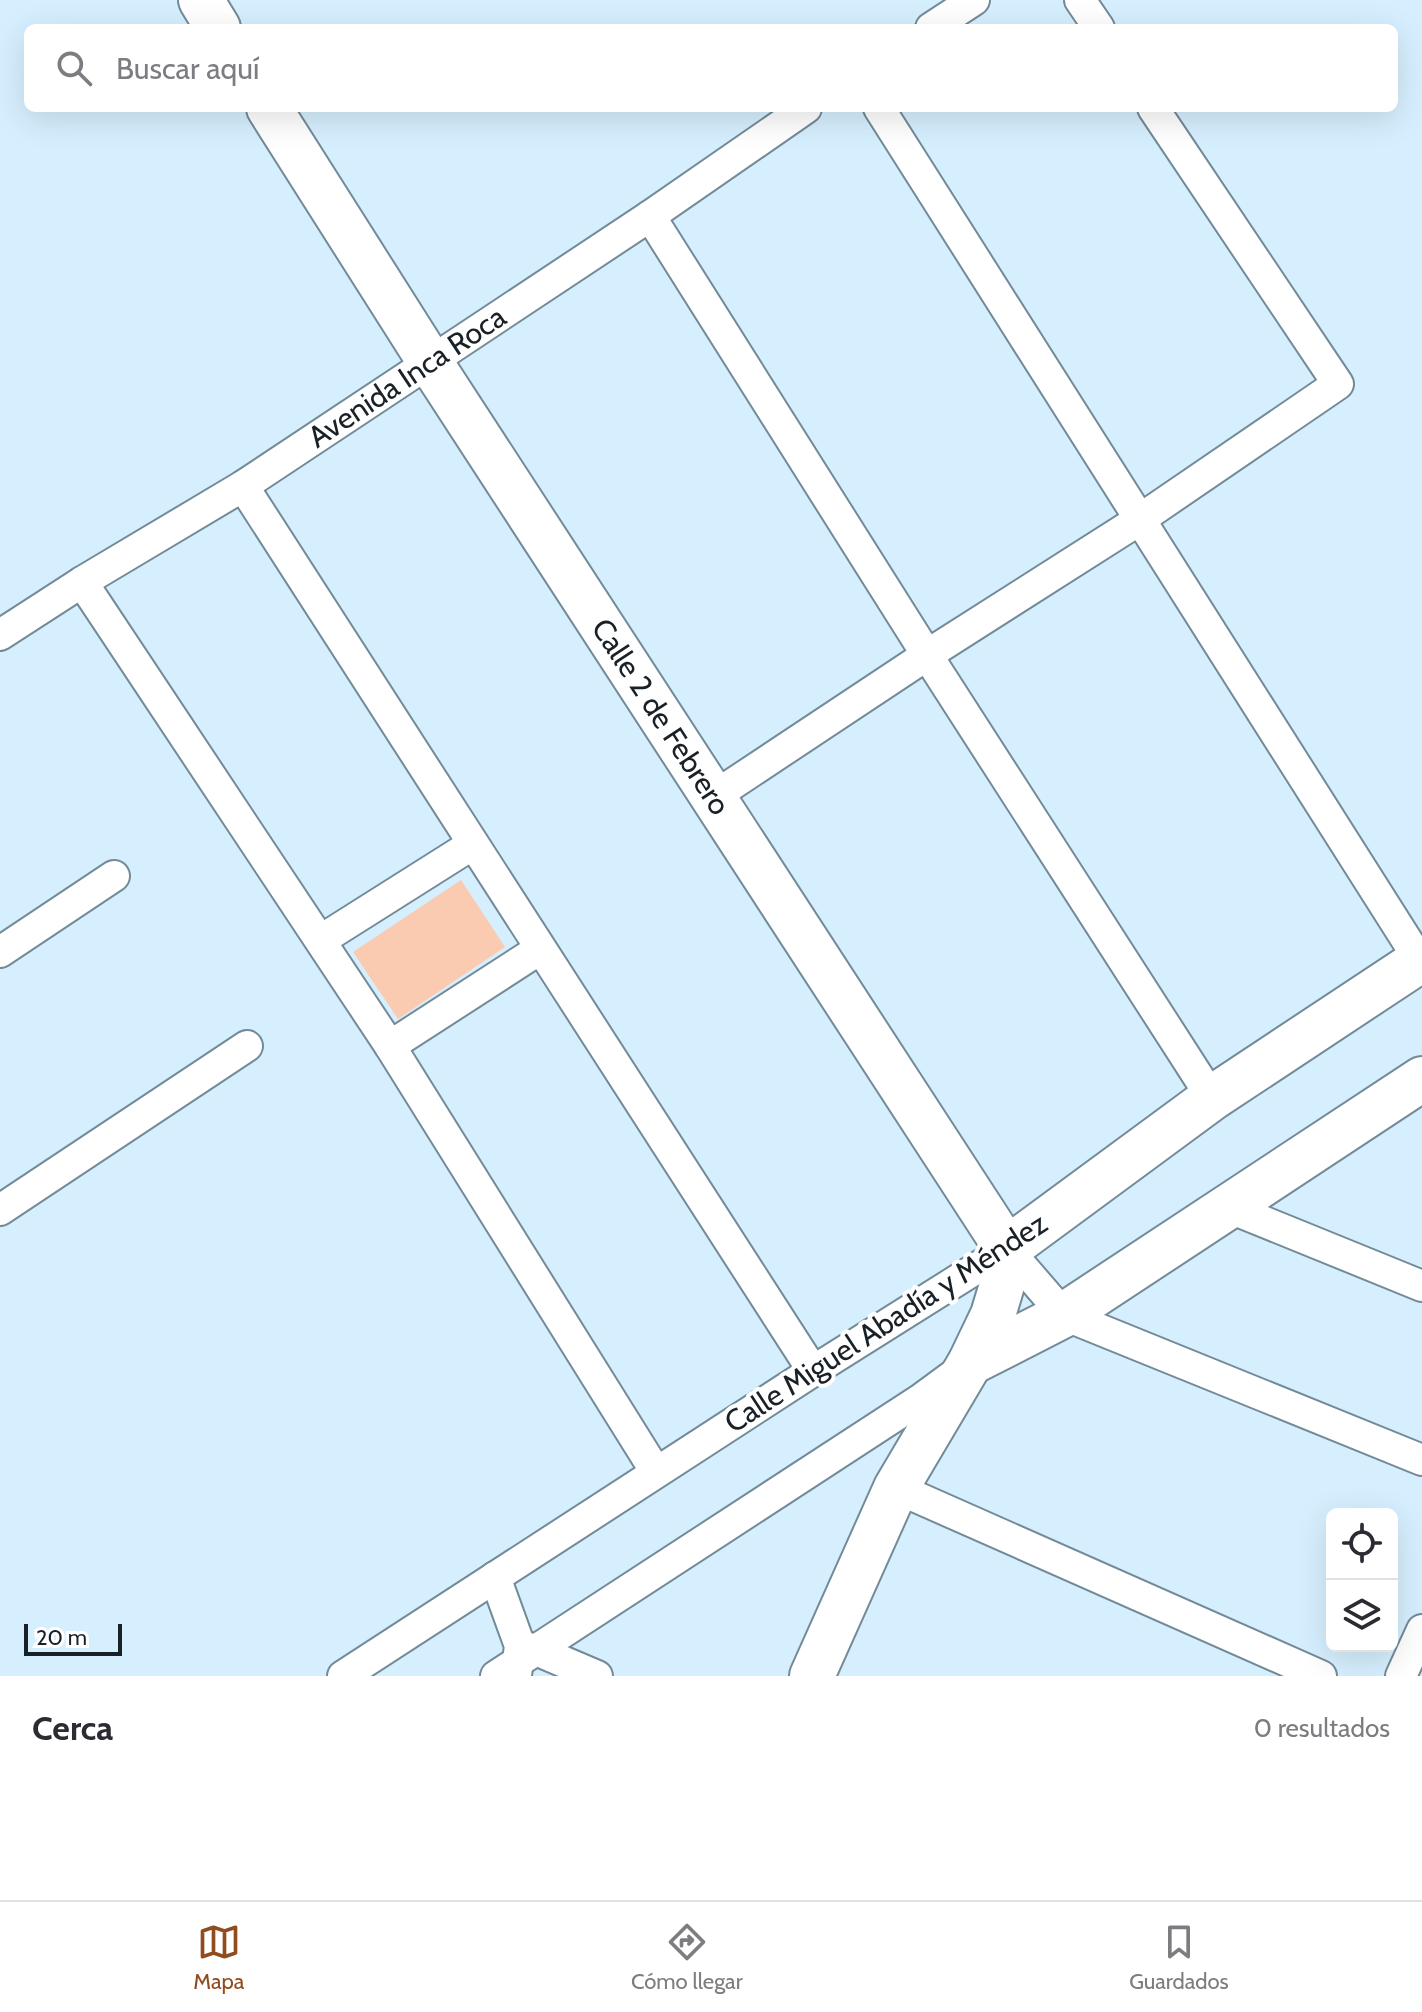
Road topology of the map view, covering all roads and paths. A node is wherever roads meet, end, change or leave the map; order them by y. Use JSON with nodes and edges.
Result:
{"nodes":[{"id":1,"x":201,"y":0,"type":"edge"},
{"id":2,"x":1080,"y":0,"type":"edge"},
{"id":3,"x":972,"y":1,"type":"edge"},
{"id":4,"x":216,"y":24,"type":"edge"},
{"id":5,"x":937,"y":24,"type":"edge"},
{"id":6,"x":1096,"y":24,"type":"edge"},
{"id":7,"x":272,"y":112,"type":"edge"},
{"id":8,"x":800,"y":112,"type":"edge"},
{"id":9,"x":882,"y":112,"type":"edge"},
{"id":10,"x":1156,"y":112,"type":"edge"},
{"id":11,"x":650,"y":216,"type":"junction"},
{"id":12,"x":430,"y":362,"type":"junction"},
{"id":13,"x":243,"y":486,"type":"junction"},
{"id":14,"x":1139,"y":520,"type":"junction"},
{"id":15,"x":82,"y":582,"type":"junction"},
{"id":16,"x":0,"y":635,"type":"edge"},
{"id":17,"x":927,"y":655,"type":"junction"},
{"id":18,"x":713,"y":797,"type":"junction"},
{"id":19,"x":473,"y":844,"type":"junction"},
{"id":20,"x":114,"y":876,"type":"dead end"},
{"id":21,"x":321,"y":940,"type":"junction"},
{"id":22,"x":540,"y":949,"type":"junction"},
{"id":23,"x":0,"y":952,"type":"edge"},
{"id":24,"x":1421,"y":960,"type":"edge"},
{"id":25,"x":247,"y":1046,"type":"dead end"},
{"id":26,"x":390,"y":1046,"type":"junction"},
{"id":27,"x":1422,"y":1079,"type":"edge"},
{"id":28,"x":1212,"y":1098,"type":"junction"},
{"id":29,"x":1230,"y":1208,"type":"junction"},
{"id":30,"x":0,"y":1210,"type":"edge"},
{"id":31,"x":1007,"y":1249,"type":"junction"},
{"id":32,"x":1422,"y":1286,"type":"edge"},
{"id":33,"x":1064,"y":1315,"type":"junction"},
{"id":34,"x":970,"y":1363,"type":"junction"},
{"id":35,"x":813,"y":1371,"type":"junction"},
{"id":36,"x":1422,"y":1460,"type":"edge"},
{"id":37,"x":656,"y":1472,"type":"junction"},
{"id":38,"x":896,"y":1488,"type":"junction"},
{"id":39,"x":495,"y":1577,"type":"junction"},
{"id":40,"x":1422,"y":1630,"type":"edge"},
{"id":41,"x":517,"y":1662,"type":"edge"},
{"id":42,"x":343,"y":1676,"type":"edge"},
{"id":43,"x":597,"y":1676,"type":"edge"},
{"id":44,"x":812,"y":1676,"type":"edge"},
{"id":45,"x":1321,"y":1676,"type":"edge"},
{"id":46,"x":1401,"y":1676,"type":"edge"}],
"edges":[{"from":1,"to":4,"type":"street"},
{"from":2,"to":6,"type":"street"},
{"from":3,"to":5,"type":"street"},
{"from":7,"to":12,"type":"street","name":"Calle 2 de Febrero"},
{"from":8,"to":11,"type":"street","name":"Avenida Inca Roca"},
{"from":9,"to":14,"type":"street"},
{"from":10,"to":14,"type":"street"},
{"from":11,"to":12,"type":"street","name":"Avenida Inca Roca"},
{"from":11,"to":17,"type":"street"},
{"from":12,"to":13,"type":"street","name":"Avenida Inca Roca"},
{"from":12,"to":18,"type":"street","name":"Calle 2 de Febrero"},
{"from":13,"to":15,"type":"street","name":"Avenida Inca Roca"},
{"from":13,"to":19,"type":"street"},
{"from":14,"to":17,"type":"street"},
{"from":14,"to":24,"type":"street"},
{"from":15,"to":16,"type":"street","name":"Avenida Inca Roca"},
{"from":15,"to":21,"type":"street"},
{"from":17,"to":18,"type":"street"},
{"from":17,"to":28,"type":"street"},
{"from":18,"to":31,"type":"street","name":"Calle 2 de Febrero"},
{"from":19,"to":21,"type":"street"},
{"from":19,"to":22,"type":"street"},
{"from":20,"to":23,"type":"street"},
{"from":21,"to":26,"type":"street"},
{"from":22,"to":26,"type":"street"},
{"from":22,"to":35,"type":"street"},
{"from":24,"to":28,"type":"street","name":"Calle Miguel Abadía y Méndez"},
{"from":25,"to":30,"type":"street"},
{"from":26,"to":37,"type":"street"},
{"from":27,"to":29,"type":"street"},
{"from":28,"to":31,"type":"street","name":"Calle Miguel Abadía y Méndez"},
{"from":29,"to":32,"type":"street"},
{"from":29,"to":33,"type":"street"},
{"from":31,"to":33,"type":"street","name":"Calle 2 de Febrero"},
{"from":31,"to":34,"type":"street"},
{"from":31,"to":35,"type":"street","name":"Calle Miguel Abadía y Méndez"},
{"from":33,"to":34,"type":"street"},
{"from":33,"to":36,"type":"street"},
{"from":34,"to":38,"type":"street"},
{"from":34,"to":41,"type":"street"},
{"from":35,"to":37,"type":"street","name":"Calle Miguel Abadía y Méndez"},
{"from":37,"to":39,"type":"street","name":"Calle Miguel Abadía y Méndez"},
{"from":38,"to":44,"type":"street"},
{"from":38,"to":45,"type":"street"},
{"from":39,"to":41,"type":"street"},
{"from":39,"to":42,"type":"street","name":"Calle Miguel Abadía y Méndez"},
{"from":40,"to":46,"type":"street"},
{"from":41,"to":43,"type":"street"}]}
